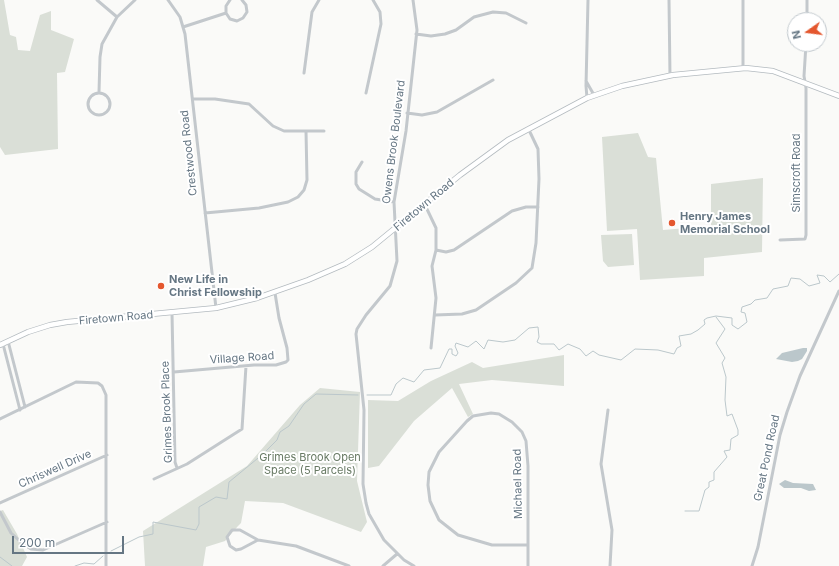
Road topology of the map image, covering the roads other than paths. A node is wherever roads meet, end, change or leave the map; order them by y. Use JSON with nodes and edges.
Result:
{"nodes":[{"id":1,"x":97,"y":0,"type":"edge"},
{"id":2,"x":135,"y":0,"type":"edge"},
{"id":3,"x":168,"y":0,"type":"edge"},
{"id":4,"x":230,"y":0,"type":"edge"},
{"id":5,"x":242,"y":0,"type":"edge"},
{"id":6,"x":319,"y":0,"type":"edge"},
{"id":7,"x":373,"y":0,"type":"edge"},
{"id":8,"x":413,"y":0,"type":"edge"},
{"id":9,"x":588,"y":0,"type":"edge"},
{"id":10,"x":669,"y":0,"type":"edge"},
{"id":11,"x":743,"y":0,"type":"edge"},
{"id":12,"x":807,"y":0,"type":"edge"},
{"id":13,"x":807,"y":12,"type":"edge"},
{"id":14,"x":226,"y":13,"type":"junction"},
{"id":15,"x":117,"y":17,"type":"junction"},
{"id":16,"x":526,"y":23,"type":"dead end"},
{"id":17,"x":184,"y":27,"type":"junction"},
{"id":18,"x":416,"y":34,"type":"junction"},
{"id":19,"x":806,"y":52,"type":"edge"},
{"id":20,"x":743,"y":68,"type":"junction"},
{"id":21,"x":304,"y":73,"type":"dead end"},
{"id":22,"x":670,"y":76,"type":"junction"},
{"id":23,"x":493,"y":80,"type":"dead end"},
{"id":24,"x":586,"y":81,"type":"junction"},
{"id":25,"x":805,"y":83,"type":"junction"},
{"id":26,"x":99,"y":92,"type":"junction"},
{"id":27,"x":366,"y":93,"type":"dead end"},
{"id":28,"x":594,"y":95,"type":"junction"},
{"id":29,"x":839,"y":96,"type":"edge"},
{"id":30,"x":587,"y":98,"type":"junction"},
{"id":31,"x":193,"y":99,"type":"junction"},
{"id":32,"x":407,"y":113,"type":"junction"},
{"id":33,"x":528,"y":128,"type":"junction"},
{"id":34,"x":306,"y":131,"type":"junction"},
{"id":35,"x":324,"y":131,"type":"dead end"},
{"id":36,"x":362,"y":162,"type":"dead end"},
{"id":37,"x":394,"y":202,"type":"junction"},
{"id":38,"x":425,"y":205,"type":"junction"},
{"id":39,"x":538,"y":207,"type":"junction"},
{"id":40,"x":205,"y":213,"type":"junction"},
{"id":41,"x":397,"y":227,"type":"junction"},
{"id":42,"x":780,"y":240,"type":"dead end"},
{"id":43,"x":436,"y":250,"type":"junction"},
{"id":44,"x":839,"y":291,"type":"edge"},
{"id":45,"x":275,"y":293,"type":"junction"},
{"id":46,"x":216,"y":308,"type":"junction"},
{"id":47,"x":172,"y":312,"type":"junction"},
{"id":48,"x":435,"y":315,"type":"junction"},
{"id":49,"x":8,"y":341,"type":"junction"},
{"id":50,"x":1,"y":344,"type":"edge"},
{"id":51,"x":431,"y":348,"type":"dead end"},
{"id":52,"x":246,"y":366,"type":"junction"},
{"id":53,"x":174,"y":372,"type":"junction"},
{"id":54,"x":25,"y":407,"type":"junction"},
{"id":55,"x":20,"y":410,"type":"junction"},
{"id":56,"x":608,"y":410,"type":"dead end"},
{"id":57,"x":0,"y":419,"type":"edge"},
{"id":58,"x":107,"y":455,"type":"junction"},
{"id":59,"x":177,"y":468,"type":"junction"},
{"id":60,"x":154,"y":479,"type":"dead end"},
{"id":61,"x":0,"y":503,"type":"edge"},
{"id":62,"x":0,"y":512,"type":"edge"},
{"id":63,"x":106,"y":522,"type":"junction"},
{"id":64,"x":258,"y":540,"type":"junction"},
{"id":65,"x":528,"y":545,"type":"junction"},
{"id":66,"x":397,"y":554,"type":"junction"},
{"id":67,"x":106,"y":566,"type":"edge"},
{"id":68,"x":349,"y":566,"type":"edge"},
{"id":69,"x":383,"y":566,"type":"edge"},
{"id":70,"x":414,"y":566,"type":"edge"},
{"id":71,"x":528,"y":566,"type":"edge"},
{"id":72,"x":610,"y":566,"type":"edge"},
{"id":73,"x":752,"y":566,"type":"edge"}],
"edges":[{"from":1,"to":15,"type":"street"},
{"from":2,"to":15,"type":"street"},
{"from":3,"to":17,"type":"street","name":"Crestwood Road"},
{"from":4,"to":14,"type":"street"},
{"from":5,"to":14,"type":"street"},
{"from":6,"to":21,"type":"street"},
{"from":7,"to":27,"type":"street"},
{"from":8,"to":18,"type":"street","name":"Owens Brook Boulevard"},
{"from":9,"to":24,"type":"street"},
{"from":10,"to":22,"type":"street"},
{"from":11,"to":20,"type":"street"},
{"from":12,"to":13,"type":"street"},
{"from":14,"to":17,"type":"street"},
{"from":15,"to":26,"type":"street"},
{"from":16,"to":18,"type":"street"},
{"from":17,"to":31,"type":"street","name":"Crestwood Road"},
{"from":18,"to":32,"type":"street","name":"Owens Brook Boulevard"},
{"from":19,"to":25,"type":"street"},
{"from":20,"to":22,"type":"street","name":"Firetown Road"},
{"from":20,"to":25,"type":"street","name":"Firetown Road"},
{"from":22,"to":28,"type":"street","name":"Firetown Road"},
{"from":23,"to":32,"type":"street"},
{"from":24,"to":28,"type":"street"},
{"from":24,"to":30,"type":"street"},
{"from":25,"to":29,"type":"street","name":"Firetown Road"},
{"from":25,"to":42,"type":"street","name":"Simscroft Road"},
{"from":26,"to":26,"type":"street"},
{"from":28,"to":30,"type":"street","name":"Firetown Road"},
{"from":30,"to":33,"type":"street","name":"Firetown Road"},
{"from":31,"to":34,"type":"street"},
{"from":31,"to":40,"type":"street","name":"Crestwood Road"},
{"from":32,"to":37,"type":"street","name":"Owens Brook Boulevard"},
{"from":33,"to":38,"type":"street","name":"Firetown Road"},
{"from":33,"to":39,"type":"street"},
{"from":34,"to":35,"type":"street"},
{"from":34,"to":40,"type":"street"},
{"from":36,"to":37,"type":"street"},
{"from":37,"to":41,"type":"street","name":"Owens Brook Boulevard"},
{"from":38,"to":41,"type":"street","name":"Firetown Road"},
{"from":38,"to":43,"type":"street"},
{"from":39,"to":43,"type":"street"},
{"from":39,"to":48,"type":"street"},
{"from":40,"to":46,"type":"street","name":"Crestwood Road"},
{"from":41,"to":45,"type":"street","name":"Firetown Road"},
{"from":41,"to":66,"type":"street","name":"Owens Brook Boulevard"},
{"from":43,"to":48,"type":"street"},
{"from":44,"to":73,"type":"street","name":"Great Pond Road"},
{"from":45,"to":46,"type":"street","name":"Firetown Road"},
{"from":45,"to":52,"type":"street","name":"Village Road"},
{"from":46,"to":47,"type":"street","name":"Firetown Road"},
{"from":47,"to":49,"type":"street","name":"Firetown Road"},
{"from":47,"to":53,"type":"street","name":"Grimes Brook Place"},
{"from":48,"to":51,"type":"street"},
{"from":49,"to":50,"type":"street","name":"Firetown Road"},
{"from":49,"to":54,"type":"street"},
{"from":50,"to":55,"type":"street"},
{"from":52,"to":53,"type":"street","name":"Village Road"},
{"from":52,"to":59,"type":"street","name":"Grimes Brook Place"},
{"from":53,"to":59,"type":"street","name":"Grimes Brook Place"},
{"from":54,"to":55,"type":"street","name":"Chriswell Drive"},
{"from":54,"to":58,"type":"street","name":"Chriswell Drive"},
{"from":55,"to":57,"type":"street","name":"Chriswell Drive"},
{"from":56,"to":72,"type":"street"},
{"from":58,"to":61,"type":"street","name":"Chriswell Drive"},
{"from":58,"to":63,"type":"street"},
{"from":59,"to":60,"type":"street"},
{"from":62,"to":63,"type":"street"},
{"from":63,"to":67,"type":"street"},
{"from":64,"to":64,"type":"street"},
{"from":64,"to":68,"type":"street"},
{"from":65,"to":65,"type":"street","name":"Michael Road"},
{"from":65,"to":71,"type":"street","name":"Michael Road"},
{"from":66,"to":69,"type":"street"},
{"from":66,"to":70,"type":"street","name":"Owens Brook Boulevard"}]}
